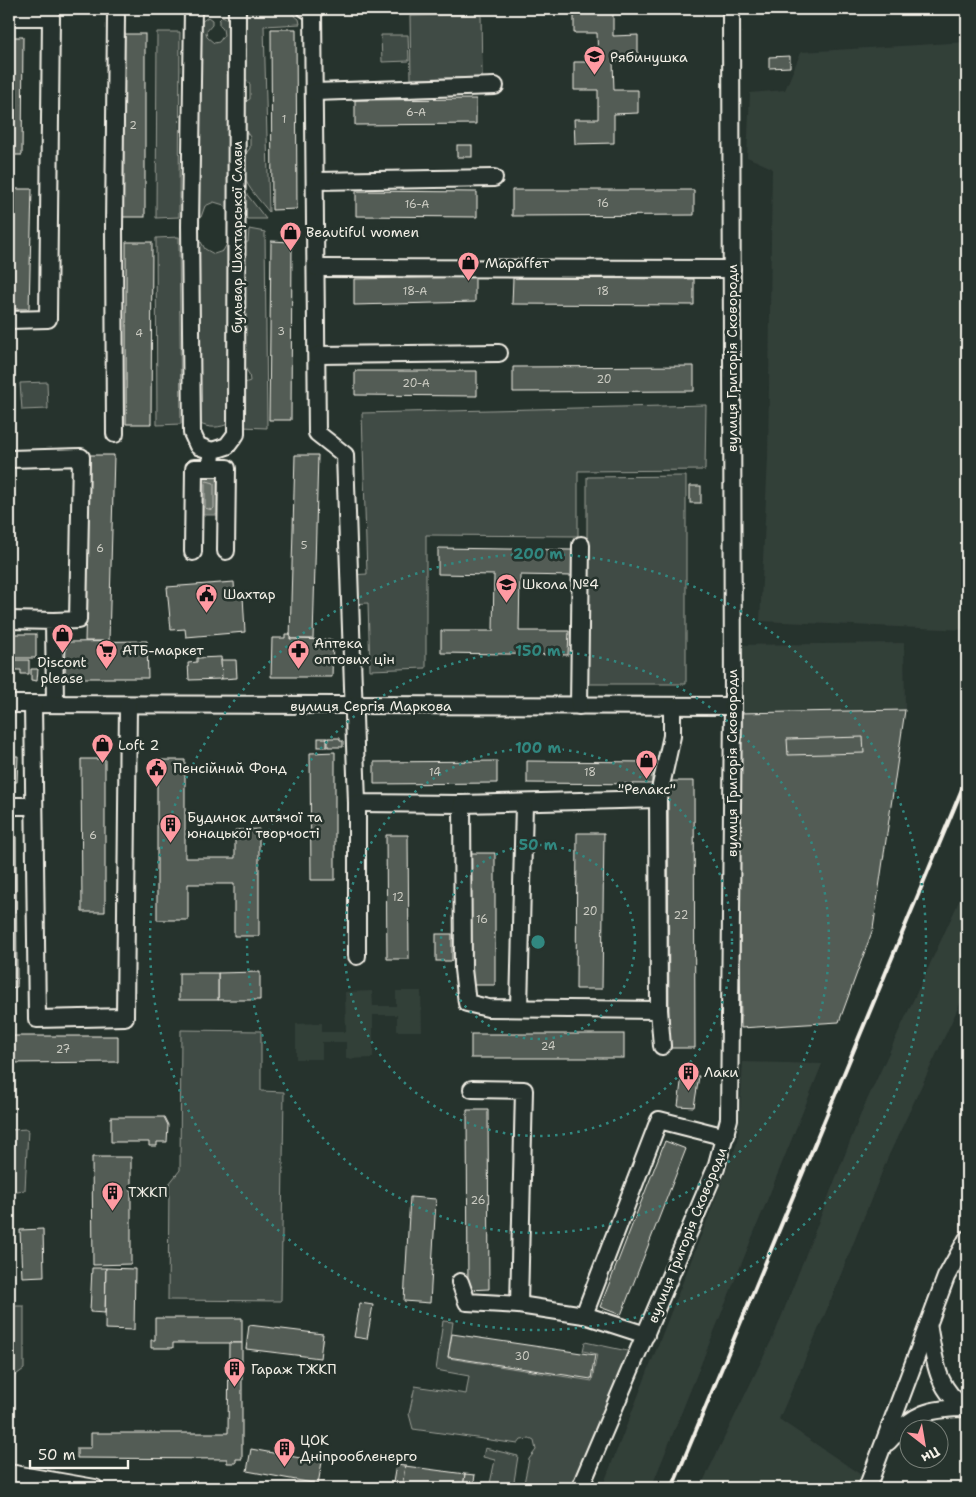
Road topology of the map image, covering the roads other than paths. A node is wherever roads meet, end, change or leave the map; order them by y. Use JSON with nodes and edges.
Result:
{"nodes":[{"id":1,"x":193,"y":9,"type":"edge"},
{"id":2,"x":237,"y":9,"type":"edge"},
{"id":3,"x":306,"y":9,"type":"edge"},
{"id":4,"x":731,"y":9,"type":"edge"},
{"id":5,"x":116,"y":16,"type":"dead end"},
{"id":6,"x":9,"y":17,"type":"edge"},
{"id":7,"x":495,"y":86,"type":"dead end"},
{"id":8,"x":314,"y":92,"type":"junction"},
{"id":9,"x":494,"y":178,"type":"dead end"},
{"id":10,"x":316,"y":181,"type":"junction"},
{"id":11,"x":317,"y":268,"type":"junction"},
{"id":12,"x":732,"y":269,"type":"junction"},
{"id":13,"x":9,"y":320,"type":"edge"},
{"id":14,"x":499,"y":353,"type":"dead end"},
{"id":15,"x":317,"y":355,"type":"junction"},
{"id":16,"x":115,"y":434,"type":"dead end"},
{"id":17,"x":212,"y":451,"type":"junction"},
{"id":18,"x":9,"y":459,"type":"edge"},
{"id":19,"x":211,"y":468,"type":"junction"},
{"id":20,"x":581,"y":545,"type":"dead end"},
{"id":21,"x":226,"y":551,"type":"dead end"},
{"id":22,"x":194,"y":552,"type":"dead end"},
{"id":23,"x":9,"y":620,"type":"edge"},
{"id":24,"x":54,"y":621,"type":"junction"},
{"id":25,"x":9,"y":704,"type":"edge"},
{"id":26,"x":33,"y":704,"type":"junction"},
{"id":27,"x":55,"y":704,"type":"junction"},
{"id":28,"x":128,"y":705,"type":"junction"},
{"id":29,"x":354,"y":706,"type":"junction"},
{"id":30,"x":579,"y":706,"type":"junction"},
{"id":31,"x":733,"y":706,"type":"junction"},
{"id":32,"x":672,"y":707,"type":"junction"},
{"id":33,"x":658,"y":799,"type":"junction"},
{"id":34,"x":357,"y":803,"type":"junction"},
{"id":35,"x":462,"y":804,"type":"junction"},
{"id":36,"x":524,"y":804,"type":"junction"},
{"id":37,"x":9,"y":806,"type":"edge"},
{"id":38,"x":34,"y":806,"type":"junction"},
{"id":39,"x":357,"y":956,"type":"dead end"},
{"id":40,"x":519,"y":1008,"type":"junction"},
{"id":41,"x":659,"y":1010,"type":"junction"},
{"id":42,"x":662,"y":1046,"type":"dead end"},
{"id":43,"x":472,"y":1089,"type":"dead end"},
{"id":44,"x":726,"y":1135,"type":"junction"},
{"id":45,"x":967,"y":1239,"type":"edge"},
{"id":46,"x":460,"y":1282,"type":"dead end"},
{"id":47,"x":518,"y":1305,"type":"junction"},
{"id":48,"x":584,"y":1315,"type":"junction"},
{"id":49,"x":928,"y":1324,"type":"junction"},
{"id":50,"x":646,"y":1335,"type":"junction"},
{"id":51,"x":967,"y":1408,"type":"edge"},
{"id":52,"x":884,"y":1446,"type":"junction"},
{"id":53,"x":9,"y":1473,"type":"edge"},
{"id":54,"x":49,"y":1484,"type":"edge"},
{"id":55,"x":95,"y":1488,"type":"edge"},
{"id":56,"x":580,"y":1488,"type":"edge"},
{"id":57,"x":867,"y":1488,"type":"edge"}],
"edges":[{"from":1,"to":17,"type":"street"},
{"from":2,"to":17,"type":"street","name":"бульвар Шахтарської Слави"},
{"from":3,"to":8,"type":"street"},
{"from":4,"to":12,"type":"street","name":"вулиця Григорія Сковороди"},
{"from":5,"to":16,"type":"street"},
{"from":6,"to":13,"type":"street"},
{"from":7,"to":8,"type":"street"},
{"from":8,"to":10,"type":"street"},
{"from":9,"to":10,"type":"street"},
{"from":10,"to":11,"type":"street"},
{"from":11,"to":12,"type":"street"},
{"from":11,"to":15,"type":"street"},
{"from":12,"to":31,"type":"street","name":"вулиця Григорія Сковороди"},
{"from":14,"to":15,"type":"street"},
{"from":15,"to":29,"type":"street"},
{"from":17,"to":19,"type":"street"},
{"from":18,"to":24,"type":"street"},
{"from":19,"to":21,"type":"street"},
{"from":19,"to":22,"type":"street"},
{"from":20,"to":30,"type":"street"},
{"from":23,"to":24,"type":"street"},
{"from":24,"to":27,"type":"street"},
{"from":25,"to":26,"type":"street","name":"вулиця Сергія Маркова"},
{"from":26,"to":27,"type":"street","name":"вулиця Сергія Маркова"},
{"from":26,"to":38,"type":"street"},
{"from":27,"to":28,"type":"street","name":"вулиця Сергія Маркова"},
{"from":28,"to":29,"type":"street","name":"вулиця Сергія Маркова"},
{"from":28,"to":38,"type":"street"},
{"from":29,"to":30,"type":"street","name":"вулиця Сергія Маркова"},
{"from":29,"to":34,"type":"street"},
{"from":30,"to":32,"type":"street","name":"вулиця Сергія Маркова"},
{"from":31,"to":32,"type":"street","name":"вулиця Сергія Маркова"},
{"from":31,"to":44,"type":"street","name":"вулиця Григорія Сковороди"},
{"from":32,"to":33,"type":"street"},
{"from":33,"to":36,"type":"street"},
{"from":33,"to":41,"type":"street"},
{"from":34,"to":35,"type":"street"},
{"from":34,"to":39,"type":"street"},
{"from":35,"to":36,"type":"street"},
{"from":35,"to":40,"type":"street"},
{"from":36,"to":40,"type":"street"},
{"from":37,"to":38,"type":"street"},
{"from":40,"to":41,"type":"street"},
{"from":41,"to":42,"type":"street"},
{"from":43,"to":47,"type":"street"},
{"from":44,"to":48,"type":"street"},
{"from":44,"to":50,"type":"street","name":"вулиця Григорія Сковороди"},
{"from":45,"to":49,"type":"street"},
{"from":46,"to":47,"type":"street"},
{"from":47,"to":48,"type":"street"},
{"from":48,"to":50,"type":"street"},
{"from":49,"to":51,"type":"street"},
{"from":49,"to":52,"type":"street"},
{"from":50,"to":56,"type":"street","name":"вулиця Григорія Сковороди"},
{"from":51,"to":52,"type":"street"},
{"from":52,"to":57,"type":"street"},
{"from":53,"to":54,"type":"street"},
{"from":54,"to":55,"type":"street"}]}
